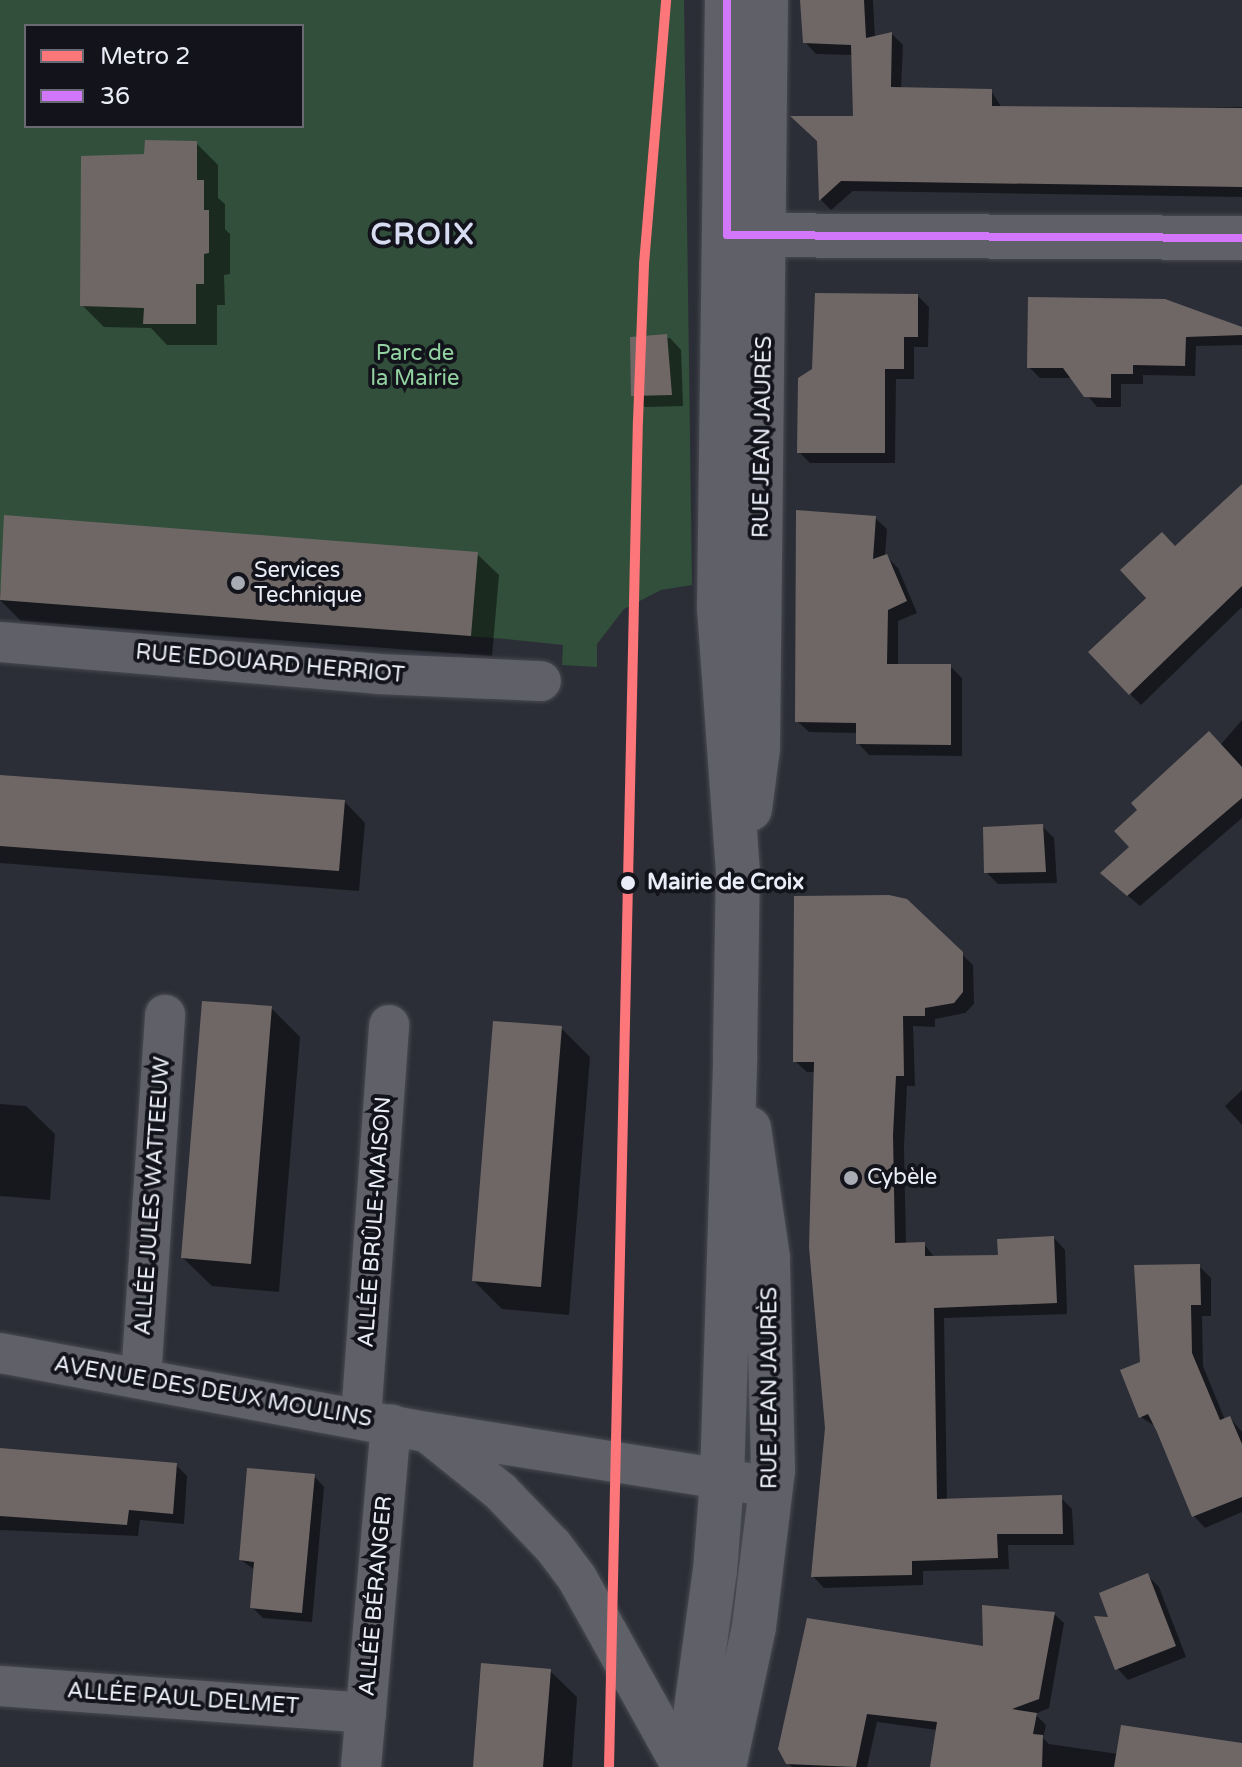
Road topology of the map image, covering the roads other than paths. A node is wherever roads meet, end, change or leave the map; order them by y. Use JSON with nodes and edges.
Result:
{"nodes":[{"id":1,"x":727,"y":0,"type":"edge"},
{"id":2,"x":766,"y":0,"type":"edge"},
{"id":3,"x":746,"y":235,"type":"junction"},
{"id":4,"x":1242,"y":238,"type":"edge"},
{"id":5,"x":0,"y":642,"type":"edge"},
{"id":6,"x":541,"y":681,"type":"dead end"},
{"id":7,"x":165,"y":1015,"type":"dead end"},
{"id":8,"x":389,"y":1025,"type":"dead end"},
{"id":9,"x":735,"y":1055,"type":"junction"},
{"id":10,"x":0,"y":1353,"type":"edge"},
{"id":11,"x":141,"y":1378,"type":"junction"},
{"id":12,"x":393,"y":1425,"type":"junction"},
{"id":13,"x":722,"y":1479,"type":"junction"},
{"id":14,"x":772,"y":1487,"type":"junction"},
{"id":15,"x":0,"y":1686,"type":"edge"},
{"id":16,"x":366,"y":1713,"type":"junction"},
{"id":17,"x":361,"y":1767,"type":"edge"},
{"id":18,"x":685,"y":1767,"type":"edge"},
{"id":19,"x":724,"y":1767,"type":"edge"}],
"edges":[{"from":1,"to":3,"type":"main road","name":"RUE JEAN JAURÈS"},
{"from":2,"to":3,"type":"main road","name":"RUE JEAN JAURÈS"},
{"from":3,"to":4,"type":"main road"},
{"from":3,"to":9,"type":"main road","name":"RUE JEAN JAURÈS"},
{"from":5,"to":6,"type":"street","name":"RUE EDOUARD HERRIOT"},
{"from":7,"to":11,"type":"street","name":"ALLÉE JULES WATTEEUW"},
{"from":8,"to":12,"type":"street","name":"ALLÉE BRÛLE-MAISON"},
{"from":9,"to":13,"type":"main road","name":"RUE JEAN JAURÈS"},
{"from":9,"to":14,"type":"main road","name":"RUE JEAN JAURÈS"},
{"from":10,"to":11,"type":"street","name":"AVENUE DES DEUX MOULINS"},
{"from":11,"to":12,"type":"street","name":"AVENUE DES DEUX MOULINS"},
{"from":12,"to":13,"type":"street","name":"AVENUE DES DEUX MOULINS"},
{"from":12,"to":16,"type":"street","name":"ALLÉE BÉRANGER"},
{"from":12,"to":18,"type":"street","name":"AVENUE DES DEUX MOULINS"},
{"from":13,"to":14,"type":"street","name":"AVENUE DES DEUX MOULINS"},
{"from":13,"to":18,"type":"main road","name":"RUE JEAN JAURÈS"},
{"from":14,"to":19,"type":"main road","name":"RUE JEAN JAURÈS"},
{"from":15,"to":16,"type":"street","name":"ALLÉE PAUL DELMET"},
{"from":16,"to":17,"type":"street","name":"ALLÉE BÉRANGER"}]}
